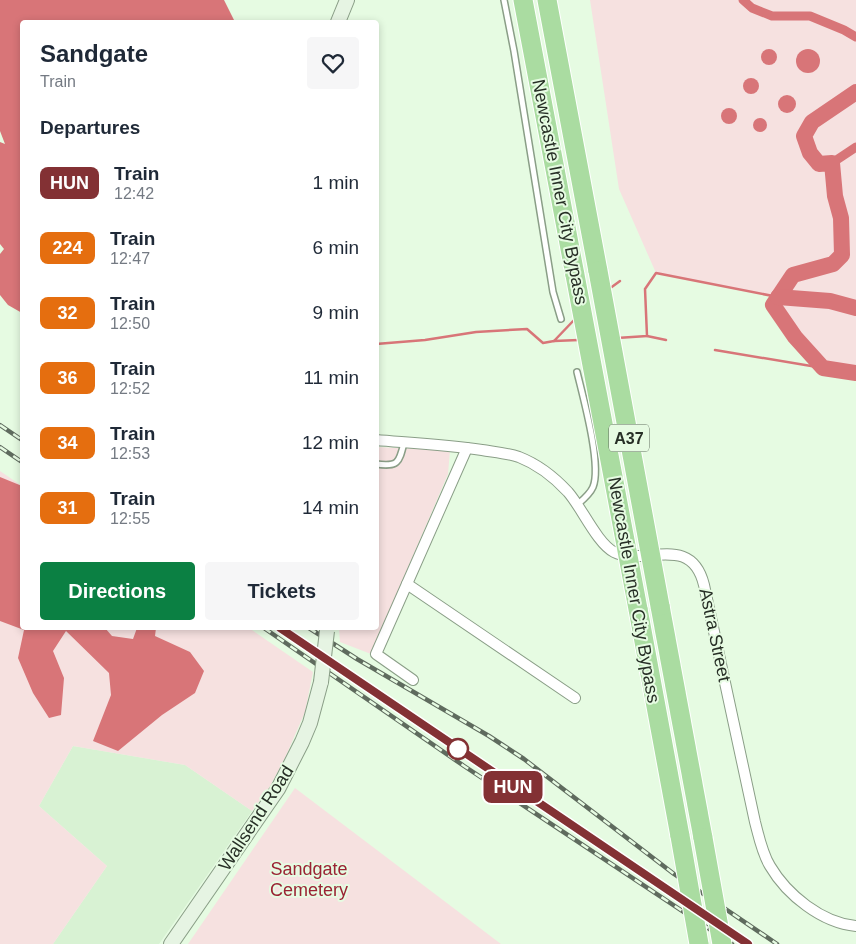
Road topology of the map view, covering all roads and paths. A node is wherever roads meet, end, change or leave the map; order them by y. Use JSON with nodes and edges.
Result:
{"nodes":[{"id":1,"x":347,"y":0,"type":"edge"},
{"id":2,"x":504,"y":0,"type":"edge"},
{"id":3,"x":523,"y":0,"type":"edge"},
{"id":4,"x":549,"y":5,"type":"edge"},
{"id":5,"x":339,"y":20,"type":"edge"},
{"id":6,"x":561,"y":319,"type":"dead end"},
{"id":7,"x":577,"y":372,"type":"dead end"},
{"id":8,"x":379,"y":440,"type":"edge"},
{"id":9,"x":404,"y":443,"type":"junction"},
{"id":10,"x":467,"y":448,"type":"junction"},
{"id":11,"x":379,"y":464,"type":"edge"},
{"id":12,"x":578,"y":504,"type":"junction"},
{"id":13,"x":407,"y":584,"type":"junction"},
{"id":14,"x":327,"y":630,"type":"edge"},
{"id":15,"x":413,"y":680,"type":"dead end"},
{"id":16,"x":575,"y":698,"type":"dead end"},
{"id":17,"x":856,"y":926,"type":"edge"},
{"id":18,"x":171,"y":944,"type":"edge"},
{"id":19,"x":699,"y":944,"type":"edge"},
{"id":20,"x":722,"y":944,"type":"edge"}],
"edges":[{"from":1,"to":5,"type":"main road"},
{"from":2,"to":6,"type":"lane"},
{"from":3,"to":19,"type":"highway","name":"Newcastle Inner City Bypass","number":"A37","bridge":true},
{"from":4,"to":20,"type":"highway","name":"Newcastle Inner City Bypass","number":"A37","bridge":true},
{"from":7,"to":12,"type":"lane"},
{"from":8,"to":9,"type":"street","name":"Astra Street"},
{"from":9,"to":10,"type":"street","name":"Astra Street"},
{"from":9,"to":11,"type":"lane"},
{"from":10,"to":12,"type":"street","name":"Astra Street"},
{"from":10,"to":13,"type":"street"},
{"from":12,"to":17,"type":"street","name":"Astra Street"},
{"from":13,"to":15,"type":"street"},
{"from":13,"to":16,"type":"street"},
{"from":14,"to":18,"type":"main road","name":"Wallsend Road","bridge":true}]}
